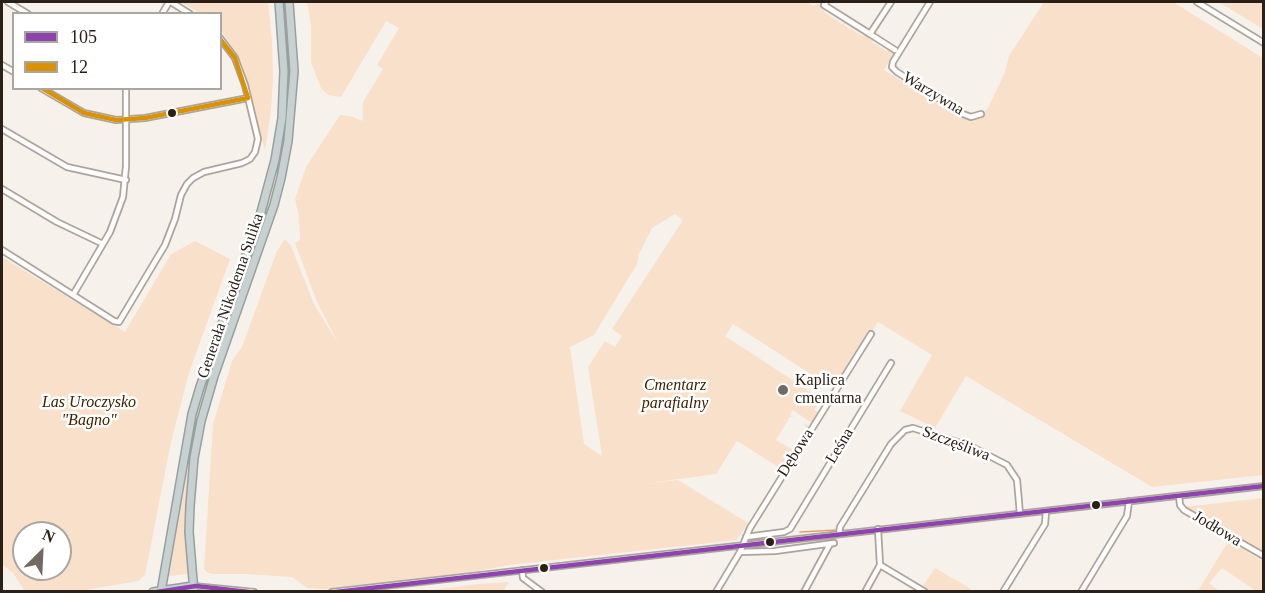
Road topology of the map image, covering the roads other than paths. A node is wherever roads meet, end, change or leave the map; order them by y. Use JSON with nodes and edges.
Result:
{"nodes":[{"id":1,"x":8,"y":2,"type":"edge"},
{"id":2,"x":170,"y":2,"type":"edge"},
{"id":3,"x":279,"y":2,"type":"edge"},
{"id":4,"x":289,"y":2,"type":"edge"},
{"id":5,"x":818,"y":2,"type":"edge"},
{"id":6,"x":891,"y":2,"type":"edge"},
{"id":7,"x":930,"y":2,"type":"edge"},
{"id":8,"x":1197,"y":2,"type":"edge"},
{"id":9,"x":825,"y":3,"type":"edge"},
{"id":10,"x":25,"y":12,"type":"edge"},
{"id":11,"x":187,"y":12,"type":"edge"},
{"id":12,"x":870,"y":34,"type":"junction"},
{"id":13,"x":222,"y":41,"type":"edge"},
{"id":14,"x":1263,"y":44,"type":"edge"},
{"id":15,"x":895,"y":50,"type":"dead end"},
{"id":16,"x":44,"y":90,"type":"edge"},
{"id":17,"x":126,"y":90,"type":"edge"},
{"id":18,"x":248,"y":98,"type":"junction"},
{"id":19,"x":981,"y":114,"type":"dead end"},
{"id":20,"x":126,"y":120,"type":"junction"},
{"id":21,"x":2,"y":129,"type":"edge"},
{"id":22,"x":274,"y":166,"type":"junction"},
{"id":23,"x":281,"y":178,"type":"junction"},
{"id":24,"x":126,"y":180,"type":"junction"},
{"id":25,"x":2,"y":189,"type":"edge"},
{"id":26,"x":103,"y":244,"type":"junction"},
{"id":27,"x":2,"y":250,"type":"edge"},
{"id":28,"x":73,"y":295,"type":"junction"},
{"id":29,"x":871,"y":334,"type":"dead end"},
{"id":30,"x":891,"y":363,"type":"dead end"},
{"id":31,"x":1263,"y":486,"type":"edge"},
{"id":32,"x":1179,"y":496,"type":"junction"},
{"id":33,"x":1129,"y":501,"type":"junction"},
{"id":34,"x":1046,"y":511,"type":"junction"},
{"id":35,"x":1020,"y":513,"type":"junction"},
{"id":36,"x":878,"y":530,"type":"junction"},
{"id":37,"x":839,"y":534,"type":"junction"},
{"id":38,"x":746,"y":537,"type":"junction"},
{"id":39,"x":744,"y":544,"type":"junction"},
{"id":40,"x":740,"y":552,"type":"junction"},
{"id":41,"x":1263,"y":556,"type":"edge"},
{"id":42,"x":880,"y":565,"type":"junction"},
{"id":43,"x":522,"y":570,"type":"junction"},
{"id":44,"x":194,"y":589,"type":"edge"},
{"id":45,"x":161,"y":590,"type":"edge"},
{"id":46,"x":538,"y":590,"type":"edge"},
{"id":47,"x":153,"y":591,"type":"edge"},
{"id":48,"x":254,"y":591,"type":"edge"},
{"id":49,"x":332,"y":591,"type":"edge"},
{"id":50,"x":716,"y":591,"type":"edge"},
{"id":51,"x":804,"y":591,"type":"edge"},
{"id":52,"x":865,"y":591,"type":"edge"},
{"id":53,"x":925,"y":591,"type":"edge"},
{"id":54,"x":1003,"y":591,"type":"edge"},
{"id":55,"x":1081,"y":591,"type":"edge"}],
"edges":[{"from":1,"to":10,"type":"street"},
{"from":2,"to":11,"type":"street"},
{"from":3,"to":22,"type":"highway","name":"Generała Nikodema Sulika"},
{"from":4,"to":23,"type":"highway","name":"Generała Nikodema Sulika"},
{"from":5,"to":9,"type":"street"},
{"from":6,"to":12,"type":"street"},
{"from":7,"to":19,"type":"street","name":"Warzywna"},
{"from":8,"to":14,"type":"street"},
{"from":9,"to":12,"type":"street"},
{"from":12,"to":15,"type":"street"},
{"from":13,"to":18,"type":"street"},
{"from":16,"to":20,"type":"street"},
{"from":17,"to":20,"type":"street"},
{"from":18,"to":20,"type":"street"},
{"from":18,"to":28,"type":"street"},
{"from":20,"to":24,"type":"street"},
{"from":21,"to":24,"type":"street"},
{"from":22,"to":23,"type":"highway"},
{"from":22,"to":45,"type":"highway","name":"Generała Nikodema Sulika"},
{"from":23,"to":44,"type":"highway","name":"Generała Nikodema Sulika"},
{"from":24,"to":26,"type":"street"},
{"from":25,"to":26,"type":"street"},
{"from":26,"to":28,"type":"street"},
{"from":27,"to":28,"type":"street"},
{"from":29,"to":38,"type":"street","name":"Dębowa"},
{"from":30,"to":38,"type":"street","name":"Leśna"},
{"from":31,"to":32,"type":"street"},
{"from":32,"to":33,"type":"street"},
{"from":32,"to":41,"type":"street","name":"Jodłowa"},
{"from":33,"to":34,"type":"street"},
{"from":33,"to":55,"type":"street"},
{"from":34,"to":35,"type":"street"},
{"from":34,"to":54,"type":"street"},
{"from":35,"to":36,"type":"street"},
{"from":35,"to":37,"type":"street","name":"Szczęśliwa"},
{"from":36,"to":37,"type":"street"},
{"from":36,"to":42,"type":"street"},
{"from":37,"to":39,"type":"street"},
{"from":38,"to":39,"type":"street","name":"Dębowa"},
{"from":39,"to":40,"type":"street","name":"Dębowa"},
{"from":39,"to":43,"type":"street"},
{"from":40,"to":50,"type":"street","name":"Dębowa"},
{"from":40,"to":51,"type":"street"},
{"from":42,"to":52,"type":"street"},
{"from":42,"to":53,"type":"street"},
{"from":43,"to":46,"type":"street"},
{"from":43,"to":49,"type":"street"},
{"from":44,"to":45,"type":"highway"},
{"from":44,"to":48,"type":"street"},
{"from":45,"to":47,"type":"highway"}]}
